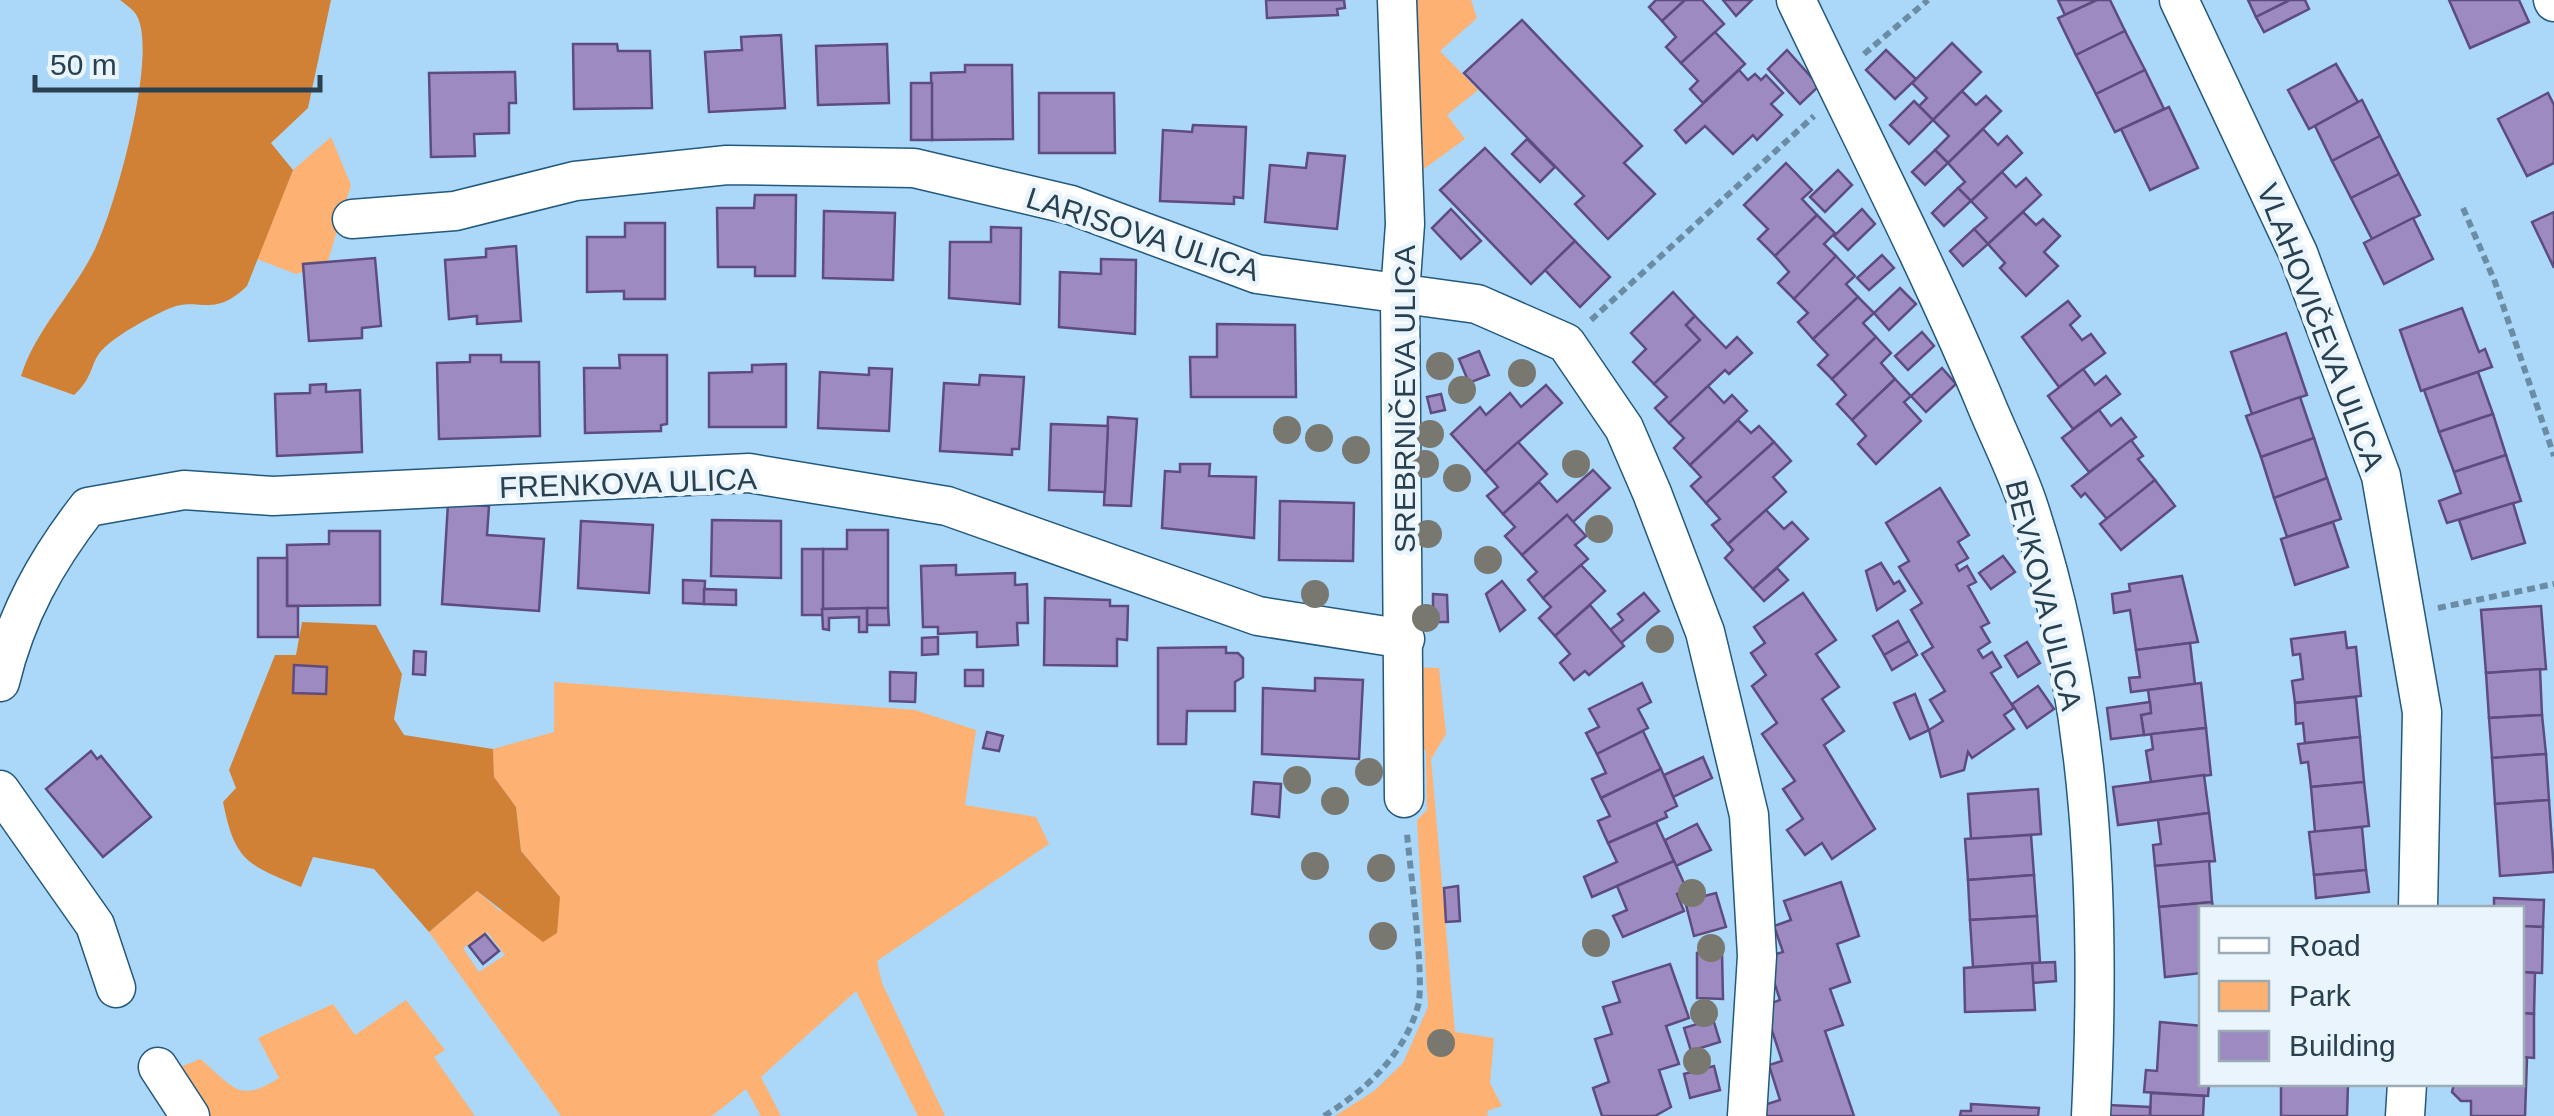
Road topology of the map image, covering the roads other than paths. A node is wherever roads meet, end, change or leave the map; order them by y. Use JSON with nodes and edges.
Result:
{"nodes":[{"id":1,"x":1397,"y":0,"type":"edge"},
{"id":2,"x":1796,"y":0,"type":"edge"},
{"id":3,"x":2179,"y":0,"type":"edge"},
{"id":4,"x":352,"y":219,"type":"dead end"},
{"id":5,"x":1400,"y":294,"type":"junction"},
{"id":6,"x":1405,"y":639,"type":"junction"},
{"id":7,"x":0,"y":682,"type":"edge"},
{"id":8,"x":0,"y":790,"type":"edge"},
{"id":9,"x":1404,"y":798,"type":"road end"},
{"id":10,"x":2418,"y":906,"type":"edge"},
{"id":11,"x":116,"y":988,"type":"dead end"},
{"id":12,"x":158,"y":1066,"type":"dead end"},
{"id":13,"x":2407,"y":1086,"type":"edge"},
{"id":14,"x":190,"y":1116,"type":"edge"},
{"id":15,"x":1747,"y":1116,"type":"edge"},
{"id":16,"x":2091,"y":1116,"type":"edge"},
{"id":17,"x":2405,"y":1116,"type":"edge"}],
"edges":[{"from":1,"to":5,"type":"street","name":"SREBRNIČEVA ULICA"},
{"from":2,"to":16,"type":"street","name":"BEVKOVA ULICA"},
{"from":3,"to":10,"type":"street","name":"VLAHOVIČEVA ULICA"},
{"from":4,"to":5,"type":"street","name":"LARISOVA ULICA"},
{"from":5,"to":6,"type":"street","name":"SREBRNIČEVA ULICA"},
{"from":5,"to":15,"type":"street","name":"LARISOVA ULICA"},
{"from":6,"to":7,"type":"street","name":"FRENKOVA ULICA"},
{"from":6,"to":9,"type":"street","name":"SREBRNIČEVA ULICA"},
{"from":8,"to":11,"type":"street"},
{"from":12,"to":14,"type":"street"},
{"from":13,"to":17,"type":"street"}]}
